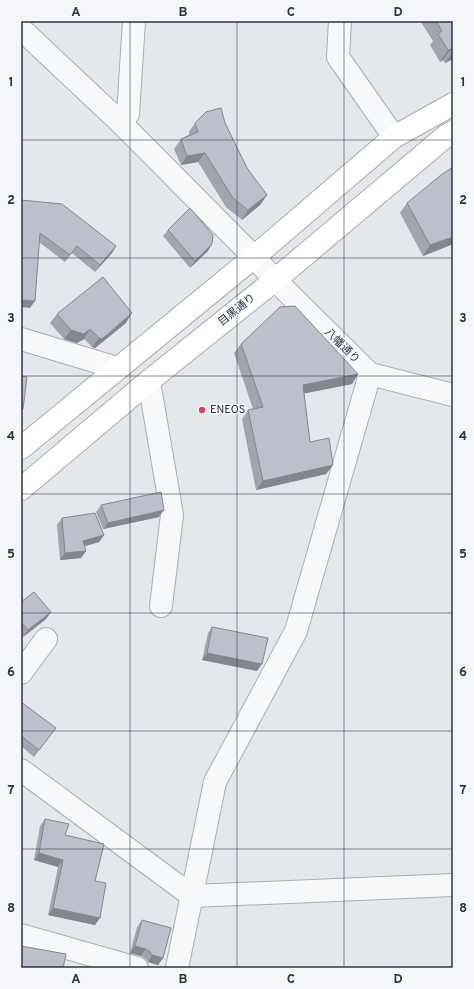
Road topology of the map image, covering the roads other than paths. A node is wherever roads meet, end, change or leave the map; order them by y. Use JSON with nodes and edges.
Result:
{"nodes":[{"id":1,"x":134,"y":21,"type":"edge"},
{"id":2,"x":340,"y":21,"type":"edge"},
{"id":3,"x":21,"y":29,"type":"edge"},
{"id":4,"x":453,"y":104,"type":"edge"},
{"id":5,"x":121,"y":123,"type":"junction"},
{"id":6,"x":453,"y":132,"type":"edge"},
{"id":7,"x":394,"y":137,"type":"junction"},
{"id":8,"x":254,"y":257,"type":"junction"},
{"id":9,"x":275,"y":280,"type":"junction"},
{"id":10,"x":21,"y":339,"type":"edge"},
{"id":11,"x":117,"y":368,"type":"junction"},
{"id":12,"x":370,"y":374,"type":"junction"},
{"id":13,"x":149,"y":381,"type":"junction"},
{"id":14,"x":453,"y":395,"type":"edge"},
{"id":15,"x":21,"y":448,"type":"edge"},
{"id":16,"x":21,"y":489,"type":"edge"},
{"id":17,"x":161,"y":606,"type":"dead end"},
{"id":18,"x":46,"y":639,"type":"dead end"},
{"id":19,"x":21,"y":673,"type":"edge"},
{"id":20,"x":21,"y":770,"type":"edge"},
{"id":21,"x":453,"y":885,"type":"edge"},
{"id":22,"x":192,"y":896,"type":"junction"},
{"id":23,"x":21,"y":935,"type":"edge"},
{"id":24,"x":137,"y":968,"type":"edge"},
{"id":25,"x":177,"y":968,"type":"edge"}],
"edges":[{"from":1,"to":5,"type":"street"},
{"from":2,"to":7,"type":"street"},
{"from":3,"to":5,"type":"street","name":"八幡通り"},
{"from":4,"to":7,"type":"main road"},
{"from":5,"to":8,"type":"street","name":"八幡通り"},
{"from":6,"to":9,"type":"main road","name":"目黒通り"},
{"from":7,"to":8,"type":"main road"},
{"from":8,"to":9,"type":"street","name":"八幡通り"},
{"from":8,"to":11,"type":"main road"},
{"from":9,"to":12,"type":"street","name":"八幡通り"},
{"from":9,"to":13,"type":"main road","name":"目黒通り"},
{"from":10,"to":11,"type":"street"},
{"from":11,"to":15,"type":"main road"},
{"from":12,"to":14,"type":"street"},
{"from":12,"to":22,"type":"street"},
{"from":13,"to":16,"type":"main road","name":"目黒通り"},
{"from":13,"to":17,"type":"street"},
{"from":18,"to":19,"type":"street"},
{"from":20,"to":22,"type":"street"},
{"from":21,"to":22,"type":"street"},
{"from":22,"to":25,"type":"street"},
{"from":23,"to":24,"type":"street"}]}
